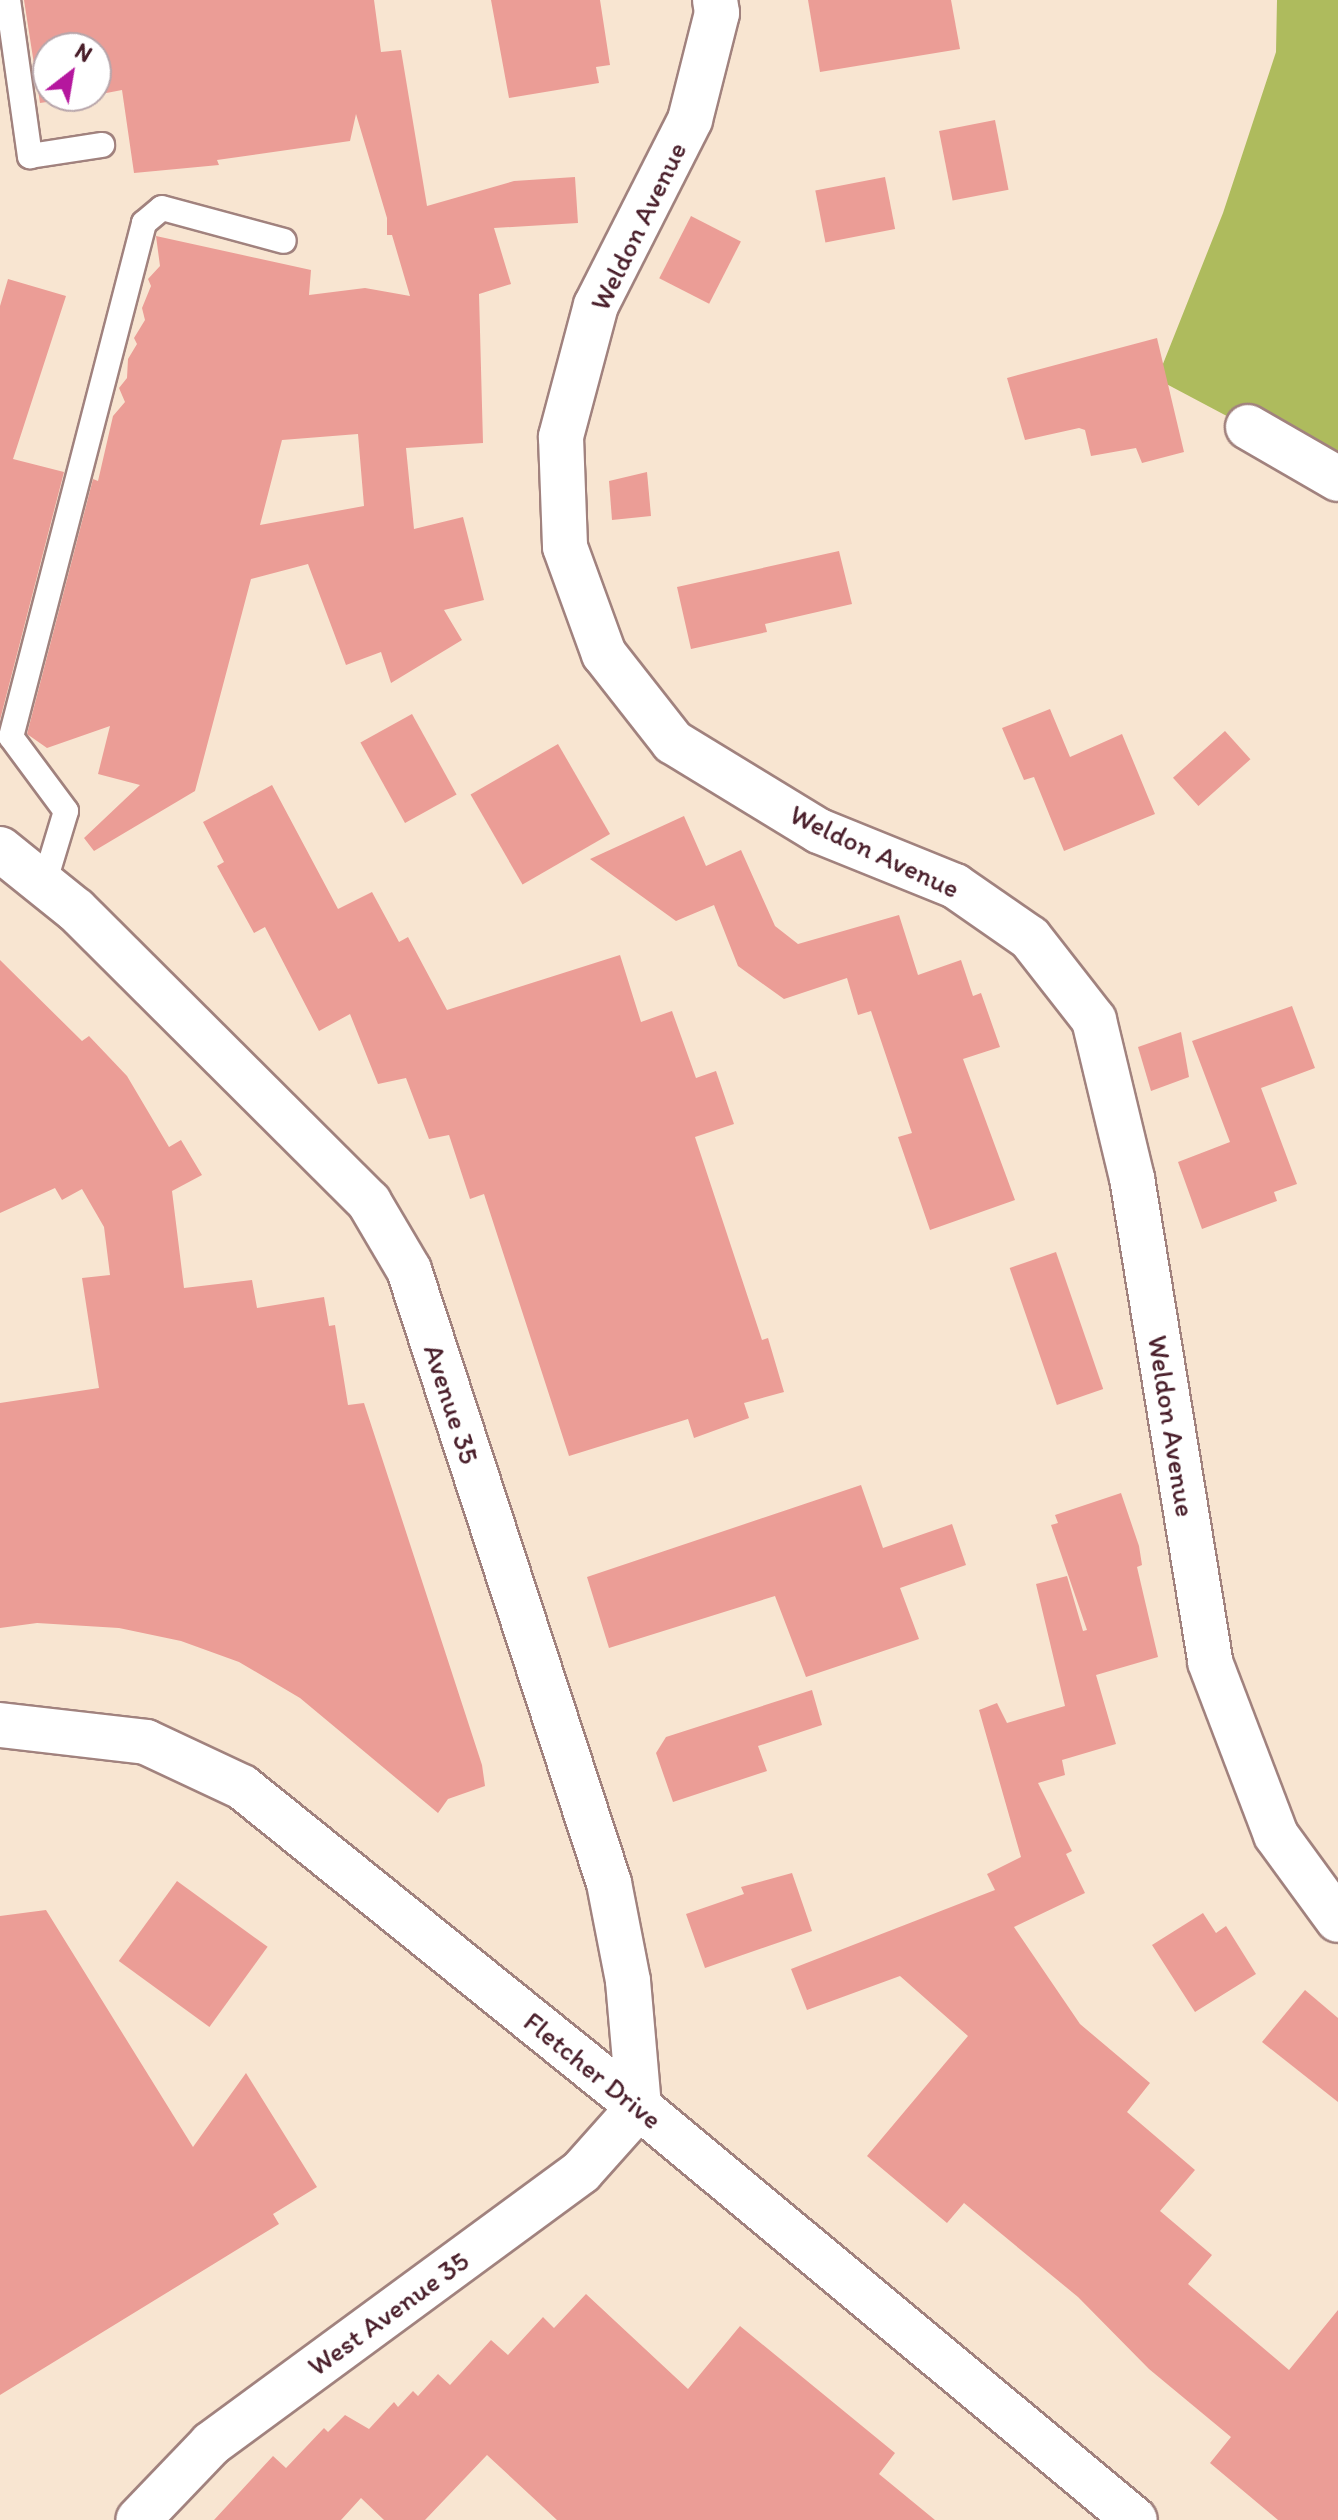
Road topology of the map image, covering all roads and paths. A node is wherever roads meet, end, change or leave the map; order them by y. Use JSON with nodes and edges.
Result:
{"nodes":[{"id":1,"x":8,"y":0,"type":"edge"},
{"id":2,"x":715,"y":0,"type":"edge"},
{"id":3,"x":102,"y":145,"type":"dead end"},
{"id":4,"x":284,"y":241,"type":"dead end"},
{"id":5,"x":1248,"y":427,"type":"dead end"},
{"id":6,"x":1338,"y":479,"type":"edge"},
{"id":7,"x":0,"y":849,"type":"edge"},
{"id":8,"x":44,"y":884,"type":"junction"},
{"id":9,"x":0,"y":1725,"type":"edge"},
{"id":10,"x":1338,"y":1920,"type":"edge"},
{"id":11,"x":639,"y":2107,"type":"junction"},
{"id":12,"x":138,"y":2520,"type":"edge"},
{"id":13,"x":1135,"y":2520,"type":"edge"}],
"edges":[{"from":1,"to":3,"type":"lane"},
{"from":2,"to":10,"type":"street","name":"Weldon Avenue"},
{"from":4,"to":8,"type":"lane"},
{"from":5,"to":6,"type":"street"},
{"from":7,"to":8,"type":"street","name":"Avenue 35"},
{"from":8,"to":11,"type":"street","name":"Avenue 35"},
{"from":9,"to":11,"type":"street","name":"Fletcher Drive"},
{"from":11,"to":12,"type":"street","name":"West Avenue 35"},
{"from":11,"to":13,"type":"street","name":"Fletcher Drive"}]}
